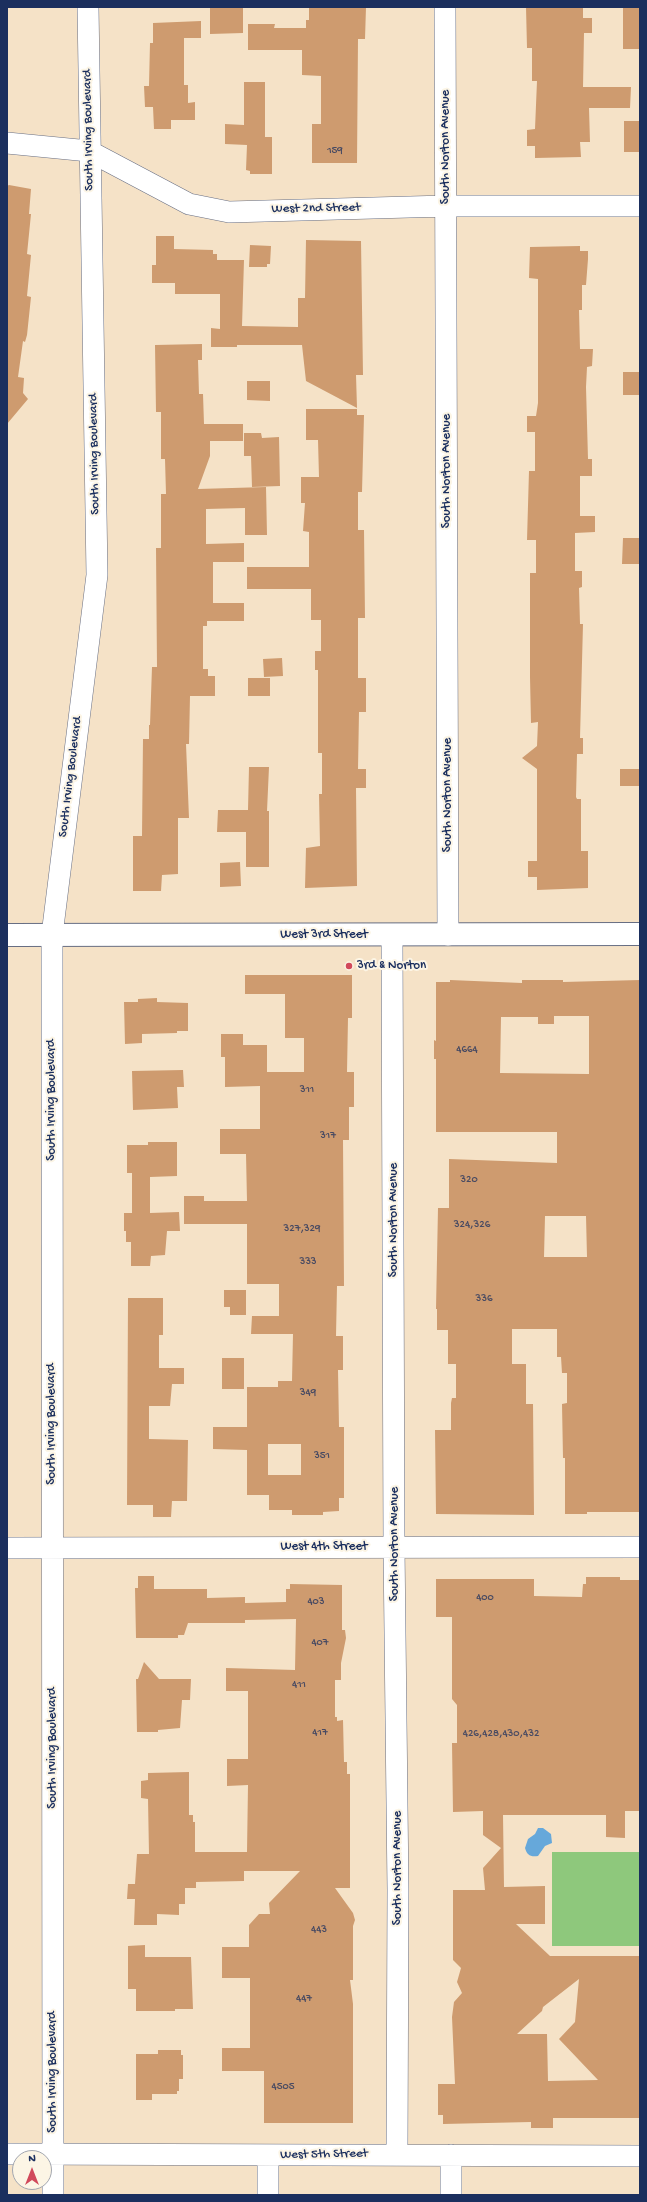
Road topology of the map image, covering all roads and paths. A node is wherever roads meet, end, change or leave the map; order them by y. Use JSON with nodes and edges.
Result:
{"nodes":[{"id":1,"x":88,"y":7,"type":"edge"},
{"id":2,"x":445,"y":7,"type":"edge"},
{"id":3,"x":7,"y":143,"type":"edge"},
{"id":4,"x":89,"y":151,"type":"junction"},
{"id":5,"x":446,"y":206,"type":"junction"},
{"id":6,"x":640,"y":206,"type":"edge"},
{"id":7,"x":640,"y":934,"type":"edge"},
{"id":8,"x":7,"y":935,"type":"edge"},
{"id":9,"x":52,"y":935,"type":"junction"},
{"id":10,"x":392,"y":935,"type":"junction"},
{"id":11,"x":448,"y":935,"type":"junction"},
{"id":12,"x":394,"y":1547,"type":"junction"},
{"id":13,"x":640,"y":1547,"type":"edge"},
{"id":14,"x":7,"y":1548,"type":"edge"},
{"id":15,"x":52,"y":1548,"type":"junction"},
{"id":16,"x":52,"y":2150,"type":"edge"},
{"id":17,"x":52,"y":2154,"type":"joint"},
{"id":18,"x":397,"y":2154,"type":"junction"},
{"id":19,"x":268,"y":2155,"type":"junction"},
{"id":20,"x":451,"y":2155,"type":"junction"},
{"id":21,"x":640,"y":2156,"type":"edge"},
{"id":22,"x":53,"y":2195,"type":"edge"},
{"id":23,"x":268,"y":2195,"type":"edge"},
{"id":24,"x":451,"y":2195,"type":"edge"}],
"edges":[{"from":1,"to":4,"type":"street","name":"South Irving Boulevard"},
{"from":2,"to":5,"type":"street","name":"South Norton Avenue"},
{"from":3,"to":4,"type":"street","name":"West 2nd Street"},
{"from":4,"to":5,"type":"street","name":"West 2nd Street"},
{"from":4,"to":9,"type":"street","name":"South Irving Boulevard"},
{"from":5,"to":6,"type":"street","name":"West 2nd Street"},
{"from":5,"to":11,"type":"street","name":"South Norton Avenue"},
{"from":7,"to":11,"type":"main road","name":"West 3rd Street"},
{"from":8,"to":9,"type":"main road","name":"West 3rd Street"},
{"from":9,"to":10,"type":"main road","name":"West 3rd Street"},
{"from":9,"to":15,"type":"street","name":"South Irving Boulevard"},
{"from":10,"to":11,"type":"main road","name":"West 3rd Street"},
{"from":10,"to":12,"type":"street","name":"South Norton Avenue"},
{"from":12,"to":13,"type":"street","name":"West 4th Street"},
{"from":12,"to":15,"type":"street","name":"West 4th Street"},
{"from":12,"to":18,"type":"street","name":"South Norton Avenue"},
{"from":14,"to":15,"type":"street","name":"West 4th Street"},
{"from":15,"to":16,"type":"street","name":"South Irving Boulevard"},
{"from":17,"to":19,"type":"street","name":"West 5th Street"},
{"from":17,"to":22,"type":"street","name":"South Irving Boulevard"},
{"from":18,"to":19,"type":"street","name":"West 5th Street"},
{"from":18,"to":20,"type":"street","name":"West 5th Street"},
{"from":19,"to":23,"type":"street"},
{"from":20,"to":21,"type":"street","name":"West 5th Street"},
{"from":20,"to":24,"type":"street"}]}
